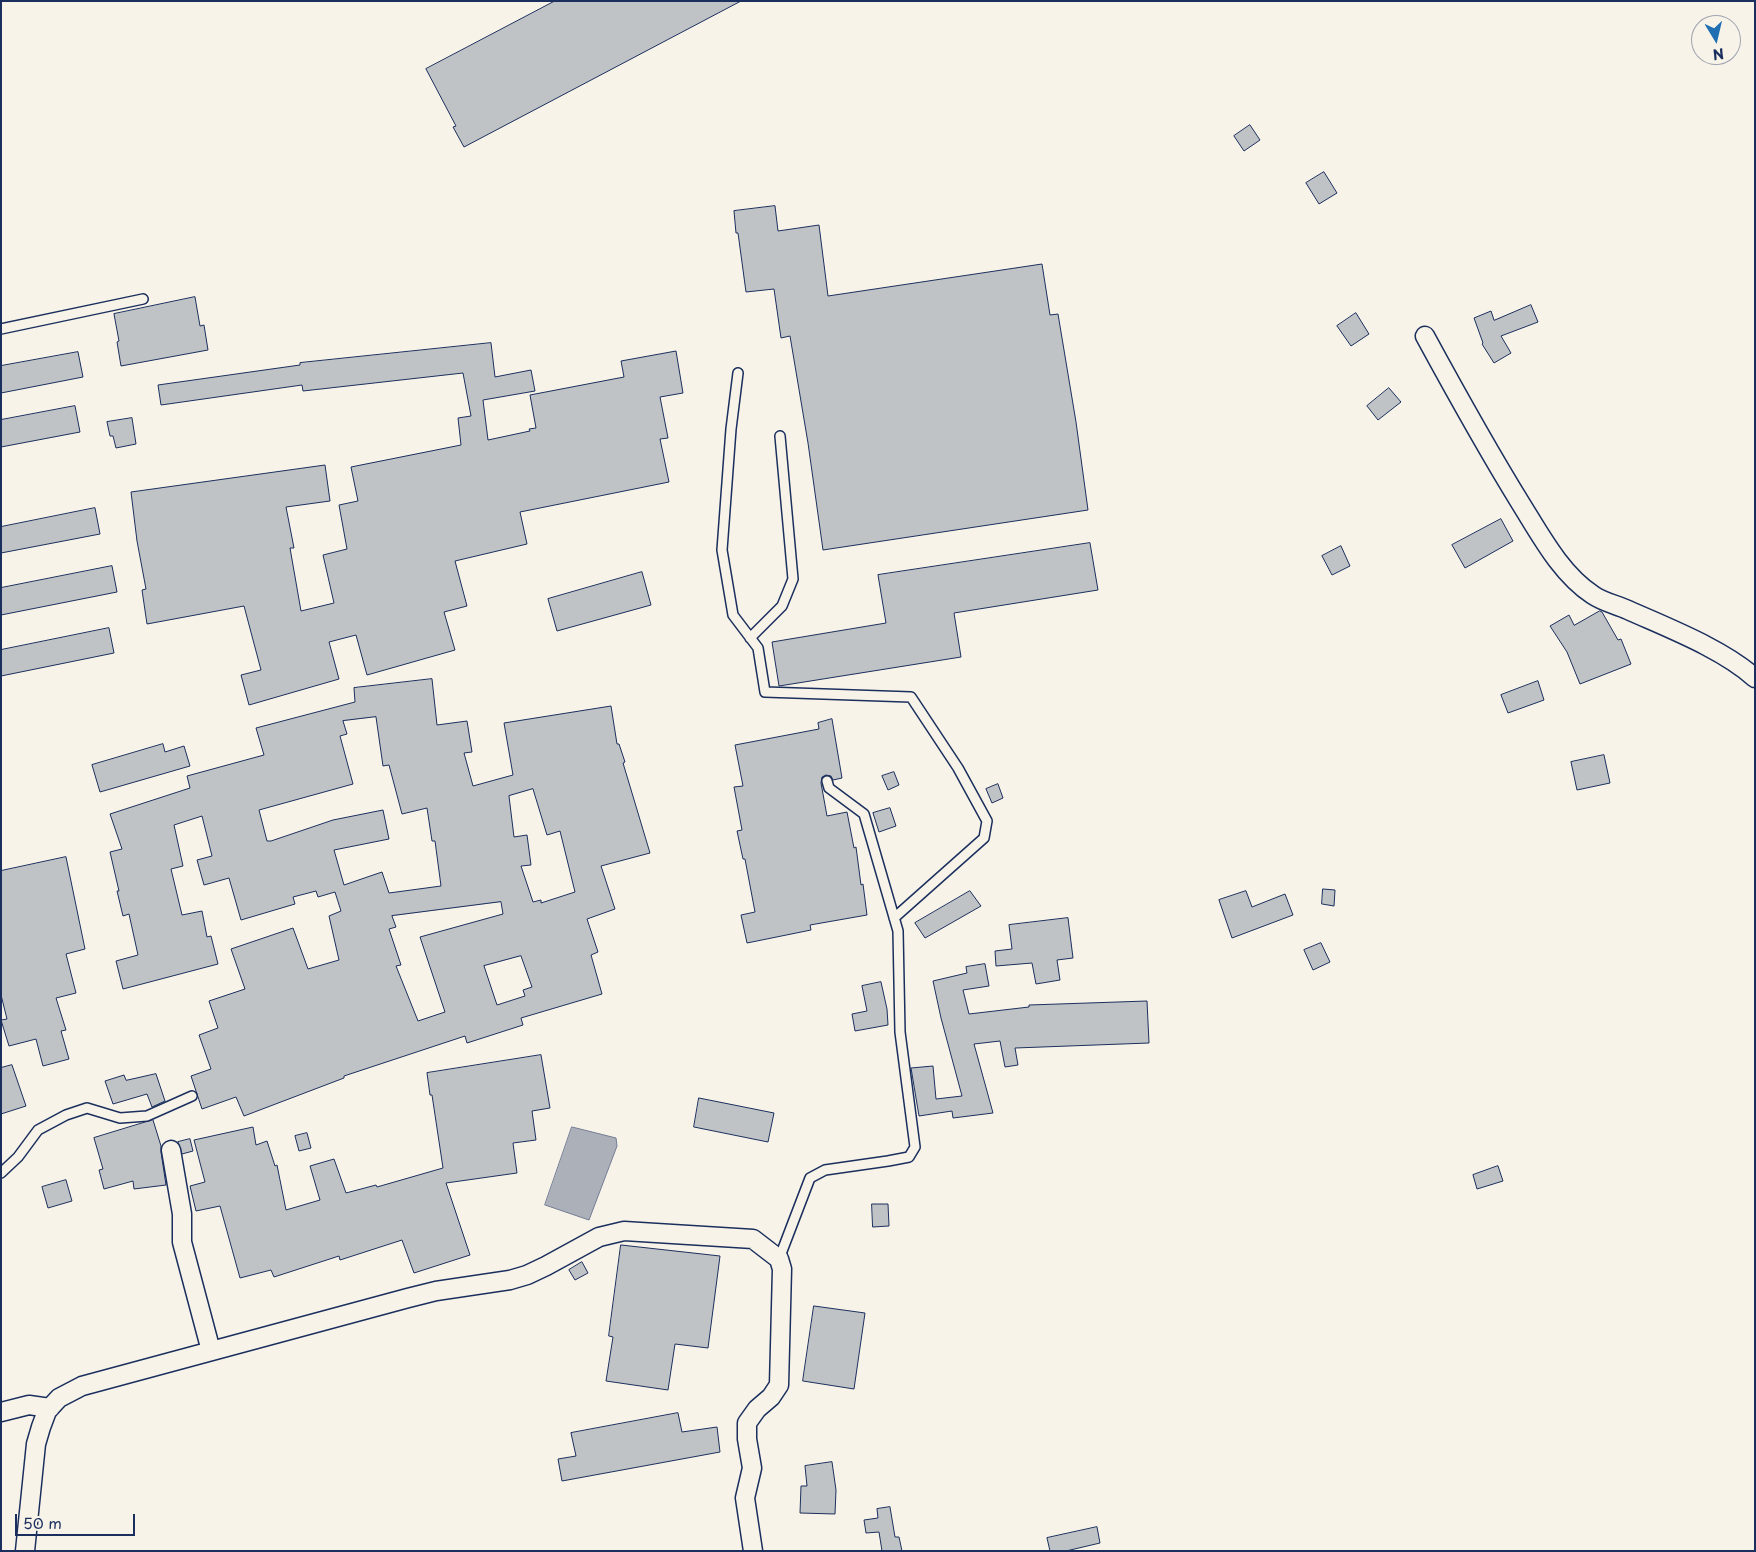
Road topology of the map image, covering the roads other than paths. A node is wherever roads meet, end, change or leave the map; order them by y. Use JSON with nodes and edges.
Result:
{"nodes":[{"id":1,"x":143,"y":299,"type":"dead end"},
{"id":2,"x":1,"y":329,"type":"edge"},
{"id":3,"x":1425,"y":336,"type":"dead end"},
{"id":4,"x":738,"y":373,"type":"dead end"},
{"id":5,"x":780,"y":436,"type":"dead end"},
{"id":6,"x":750,"y":638,"type":"junction"},
{"id":7,"x":1755,"y":678,"type":"edge"},
{"id":8,"x":827,"y":781,"type":"dead end"},
{"id":9,"x":894,"y":918,"type":"junction"},
{"id":10,"x":192,"y":1096,"type":"dead end"},
{"id":11,"x":171,"y":1150,"type":"dead end"},
{"id":12,"x":1,"y":1173,"type":"edge"},
{"id":13,"x":779,"y":1259,"type":"junction"},
{"id":14,"x":211,"y":1351,"type":"junction"},
{"id":15,"x":50,"y":1408,"type":"junction"},
{"id":16,"x":1,"y":1412,"type":"edge"},
{"id":17,"x":26,"y":1551,"type":"edge"},
{"id":18,"x":753,"y":1551,"type":"edge"}],
"edges":[{"from":1,"to":2,"type":"lane"},
{"from":3,"to":7,"type":"street"},
{"from":4,"to":6,"type":"lane"},
{"from":5,"to":6,"type":"lane"},
{"from":6,"to":9,"type":"lane"},
{"from":8,"to":9,"type":"lane"},
{"from":9,"to":13,"type":"lane"},
{"from":10,"to":12,"type":"lane"},
{"from":11,"to":14,"type":"street"},
{"from":13,"to":14,"type":"street"},
{"from":13,"to":18,"type":"street"},
{"from":14,"to":15,"type":"street"},
{"from":15,"to":16,"type":"street"},
{"from":15,"to":17,"type":"street"}]}
